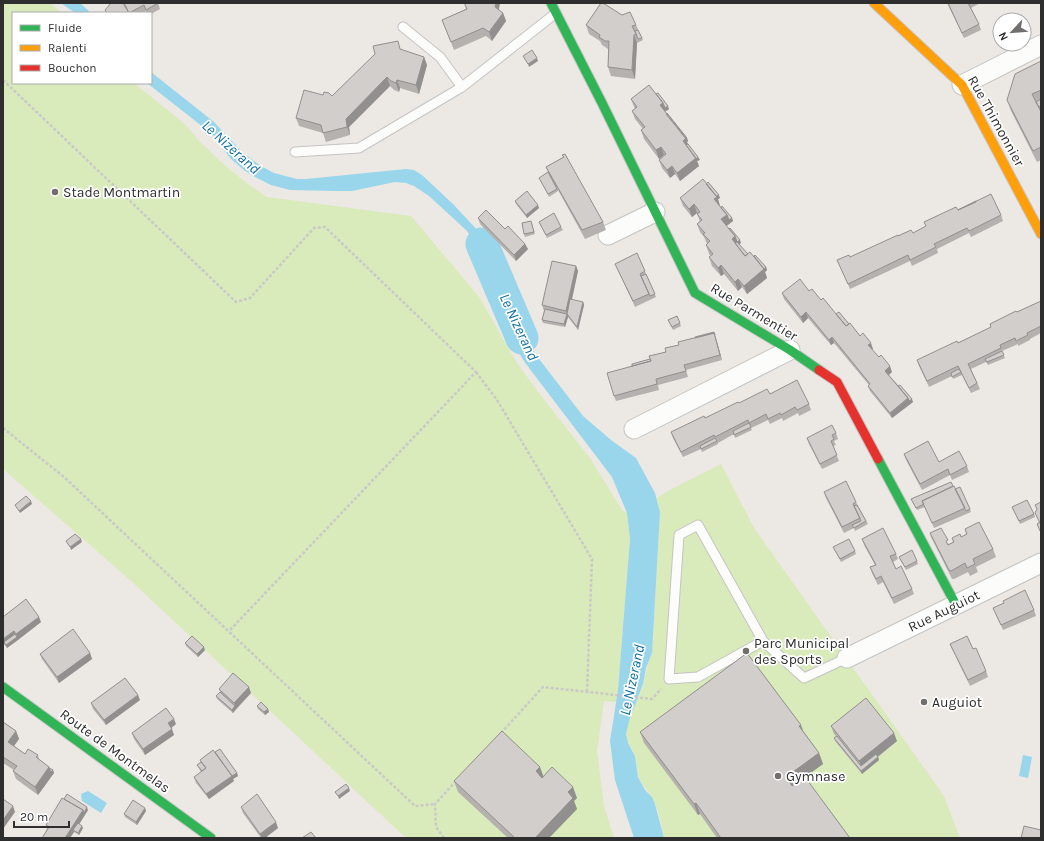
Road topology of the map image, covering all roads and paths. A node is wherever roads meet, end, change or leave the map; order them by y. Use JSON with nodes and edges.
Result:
{"nodes":[{"id":1,"x":551,"y":3,"type":"edge"},
{"id":2,"x":874,"y":3,"type":"edge"},
{"id":3,"x":556,"y":13,"type":"junction"},
{"id":4,"x":403,"y":27,"type":"dead end"},
{"id":5,"x":1041,"y":45,"type":"edge"},
{"id":6,"x":3,"y":80,"type":"edge"},
{"id":7,"x":962,"y":85,"type":"junction"},
{"id":8,"x":462,"y":87,"type":"junction"},
{"id":9,"x":295,"y":152,"type":"dead end"},
{"id":10,"x":655,"y":212,"type":"junction"},
{"id":11,"x":1041,"y":234,"type":"edge"},
{"id":12,"x":608,"y":235,"type":"dead end"},
{"id":13,"x":790,"y":350,"type":"junction"},
{"id":14,"x":476,"y":372,"type":"junction"},
{"id":15,"x":3,"y":428,"type":"edge"},
{"id":16,"x":634,"y":429,"type":"dead end"},
{"id":17,"x":1041,"y":564,"type":"edge"},
{"id":18,"x":956,"y":605,"type":"junction"},
{"id":19,"x":228,"y":631,"type":"junction"},
{"id":20,"x":763,"y":641,"type":"junction"},
{"id":21,"x":847,"y":658,"type":"joint"},
{"id":22,"x":669,"y":679,"type":"junction"},
{"id":23,"x":3,"y":687,"type":"edge"},
{"id":24,"x":586,"y":692,"type":"junction"},
{"id":25,"x":500,"y":734,"type":"edge"},
{"id":26,"x":456,"y":781,"type":"edge"},
{"id":27,"x":435,"y":804,"type":"junction"},
{"id":28,"x":211,"y":838,"type":"edge"},
{"id":29,"x":444,"y":838,"type":"edge"}],
"edges":[{"from":1,"to":3,"type":"street","name":"Rue Parmentier"},
{"from":2,"to":7,"type":"street","name":"Rue Thimonnier"},
{"from":3,"to":8,"type":"lane"},
{"from":3,"to":10,"type":"street","name":"Rue Parmentier"},
{"from":4,"to":8,"type":"lane"},
{"from":5,"to":7,"type":"street"},
{"from":6,"to":14,"type":"path"},
{"from":7,"to":11,"type":"street","name":"Rue Thimonnier"},
{"from":8,"to":9,"type":"lane"},
{"from":10,"to":12,"type":"street"},
{"from":10,"to":13,"type":"street","name":"Rue Parmentier"},
{"from":13,"to":16,"type":"street"},
{"from":13,"to":18,"type":"street","name":"Rue Parmentier"},
{"from":14,"to":19,"type":"path"},
{"from":14,"to":24,"type":"path"},
{"from":15,"to":19,"type":"path"},
{"from":17,"to":18,"type":"street","name":"Rue Auguiot"},
{"from":18,"to":21,"type":"street","name":"Rue Auguiot"},
{"from":19,"to":27,"type":"path"},
{"from":20,"to":21,"type":"lane"},
{"from":20,"to":22,"type":"lane"},
{"from":20,"to":22,"type":"lane"},
{"from":22,"to":24,"type":"path"},
{"from":23,"to":28,"type":"street","name":"Route de Montmelas"},
{"from":24,"to":25,"type":"path"},
{"from":26,"to":27,"type":"path"},
{"from":27,"to":29,"type":"path"}]}
